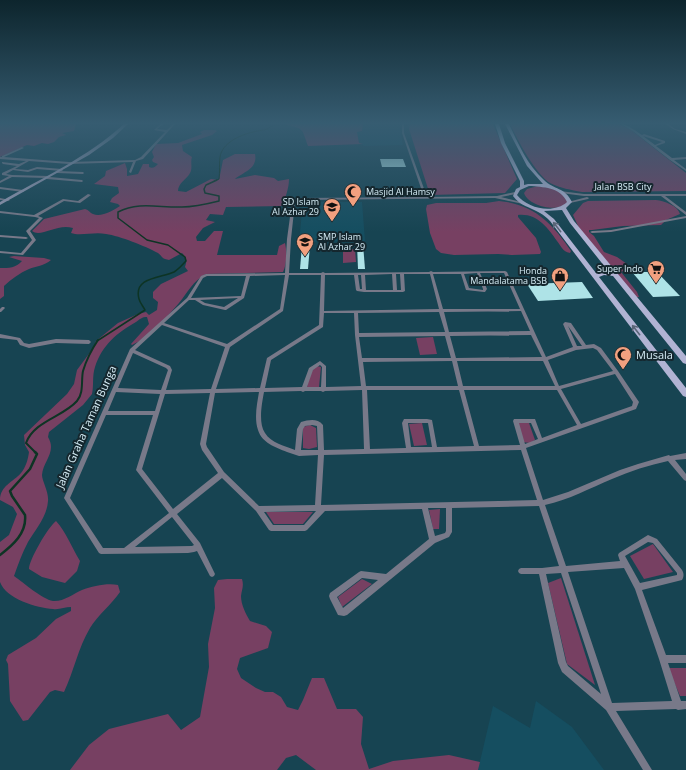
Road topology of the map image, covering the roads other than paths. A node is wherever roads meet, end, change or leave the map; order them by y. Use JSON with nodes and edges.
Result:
{"nodes":[{"id":1,"x":30,"y":160,"type":"joint"},
{"id":2,"x":79,"y":160,"type":"edge"},
{"id":3,"x":137,"y":160,"type":"edge"},
{"id":4,"x":412,"y":160,"type":"edge"},
{"id":5,"x":511,"y":160,"type":"edge"},
{"id":6,"x":527,"y":160,"type":"edge"},
{"id":7,"x":672,"y":160,"type":"edge"},
{"id":8,"x":134,"y":161,"type":"junction"},
{"id":9,"x":3,"y":163,"type":"dead end"},
{"id":10,"x":74,"y":163,"type":"junction"},
{"id":11,"x":19,"y":165,"type":"junction"},
{"id":12,"x":12,"y":169,"type":"junction"},
{"id":13,"x":686,"y":170,"type":"edge"},
{"id":14,"x":60,"y":171,"type":"junction"},
{"id":15,"x":130,"y":172,"type":"dead end"},
{"id":16,"x":79,"y":173,"type":"junction"},
{"id":17,"x":83,"y":173,"type":"dead end"},
{"id":18,"x":12,"y":176,"type":"junction"},
{"id":19,"x":20,"y":176,"type":"junction"},
{"id":20,"x":48,"y":178,"type":"junction"},
{"id":21,"x":69,"y":180,"type":"junction"},
{"id":22,"x":13,"y":181,"type":"dead end"},
{"id":23,"x":82,"y":181,"type":"dead end"},
{"id":24,"x":0,"y":182,"type":"edge"},
{"id":25,"x":522,"y":187,"type":"junction"},
{"id":26,"x":0,"y":188,"type":"edge"},
{"id":27,"x":551,"y":188,"type":"junction"},
{"id":28,"x":23,"y":191,"type":"junction"},
{"id":29,"x":561,"y":192,"type":"junction"},
{"id":30,"x":515,"y":193,"type":"junction"},
{"id":31,"x":89,"y":195,"type":"dead end"},
{"id":32,"x":663,"y":196,"type":"junction"},
{"id":33,"x":686,"y":196,"type":"edge"},
{"id":34,"x":495,"y":197,"type":"junction"},
{"id":35,"x":426,"y":198,"type":"junction"},
{"id":36,"x":0,"y":199,"type":"edge"},
{"id":37,"x":8,"y":200,"type":"junction"},
{"id":38,"x":570,"y":202,"type":"junction"},
{"id":39,"x":523,"y":203,"type":"junction"},
{"id":40,"x":0,"y":204,"type":"edge"},
{"id":41,"x":532,"y":207,"type":"junction"},
{"id":42,"x":564,"y":208,"type":"junction"},
{"id":43,"x":0,"y":212,"type":"edge"},
{"id":44,"x":686,"y":214,"type":"edge"},
{"id":45,"x":35,"y":216,"type":"junction"},
{"id":46,"x":686,"y":217,"type":"edge"},
{"id":47,"x":592,"y":232,"type":"dead end"},
{"id":48,"x":0,"y":236,"type":"edge"},
{"id":49,"x":26,"y":238,"type":"dead end"},
{"id":50,"x":0,"y":252,"type":"edge"},
{"id":51,"x":402,"y":272,"type":"junction"},
{"id":52,"x":431,"y":272,"type":"junction"},
{"id":53,"x":462,"y":272,"type":"junction"},
{"id":54,"x":478,"y":272,"type":"junction"},
{"id":55,"x":323,"y":273,"type":"junction"},
{"id":56,"x":356,"y":273,"type":"junction"},
{"id":57,"x":363,"y":273,"type":"junction"},
{"id":58,"x":394,"y":273,"type":"junction"},
{"id":59,"x":287,"y":274,"type":"junction"},
{"id":60,"x":614,"y":274,"type":"junction"},
{"id":61,"x":248,"y":275,"type":"junction"},
{"id":62,"x":594,"y":276,"type":"junction"},
{"id":63,"x":364,"y":291,"type":"junction"},
{"id":64,"x":395,"y":291,"type":"junction"},
{"id":65,"x":242,"y":298,"type":"junction"},
{"id":66,"x":188,"y":299,"type":"junction"},
{"id":67,"x":197,"y":300,"type":"junction"},
{"id":68,"x":523,"y":310,"type":"junction"},
{"id":69,"x":442,"y":311,"type":"junction"},
{"id":70,"x":322,"y":312,"type":"junction"},
{"id":71,"x":356,"y":312,"type":"junction"},
{"id":72,"x":163,"y":324,"type":"junction"},
{"id":73,"x":448,"y":334,"type":"junction"},
{"id":74,"x":533,"y":334,"type":"junction"},
{"id":75,"x":357,"y":335,"type":"junction"},
{"id":76,"x":0,"y":336,"type":"edge"},
{"id":77,"x":89,"y":342,"type":"dead end"},
{"id":78,"x":228,"y":346,"type":"junction"},
{"id":79,"x":585,"y":347,"type":"junction"},
{"id":80,"x":576,"y":348,"type":"junction"},
{"id":81,"x":132,"y":350,"type":"junction"},
{"id":82,"x":545,"y":359,"type":"junction"},
{"id":83,"x":360,"y":360,"type":"junction"},
{"id":84,"x":454,"y":360,"type":"junction"},
{"id":85,"x":686,"y":361,"type":"edge"},
{"id":86,"x":616,"y":372,"type":"junction"},
{"id":87,"x":364,"y":388,"type":"junction"},
{"id":88,"x":558,"y":388,"type":"junction"},
{"id":89,"x":462,"y":389,"type":"junction"},
{"id":90,"x":114,"y":390,"type":"junction"},
{"id":91,"x":262,"y":390,"type":"junction"},
{"id":92,"x":303,"y":390,"type":"junction"},
{"id":93,"x":323,"y":390,"type":"junction"},
{"id":94,"x":212,"y":391,"type":"junction"},
{"id":95,"x":163,"y":392,"type":"junction"},
{"id":96,"x":686,"y":394,"type":"edge"},
{"id":97,"x":104,"y":413,"type":"junction"},
{"id":98,"x":157,"y":413,"type":"junction"},
{"id":99,"x":580,"y":426,"type":"junction"},
{"id":100,"x":541,"y":441,"type":"junction"},
{"id":101,"x":523,"y":447,"type":"junction"},
{"id":102,"x":477,"y":448,"type":"junction"},
{"id":103,"x":435,"y":449,"type":"junction"},
{"id":104,"x":367,"y":450,"type":"junction"},
{"id":105,"x":409,"y":450,"type":"junction"},
{"id":106,"x":322,"y":452,"type":"junction"},
{"id":107,"x":298,"y":453,"type":"junction"},
{"id":108,"x":686,"y":456,"type":"edge"},
{"id":109,"x":669,"y":458,"type":"junction"},
{"id":110,"x":222,"y":474,"type":"junction"},
{"id":111,"x":686,"y":478,"type":"edge"},
{"id":112,"x":542,"y":503,"type":"junction"},
{"id":113,"x":424,"y":505,"type":"junction"},
{"id":114,"x":449,"y":505,"type":"junction"},
{"id":115,"x":321,"y":507,"type":"junction"},
{"id":116,"x":258,"y":509,"type":"junction"},
{"id":117,"x":172,"y":514,"type":"junction"},
{"id":118,"x":433,"y":540,"type":"junction"},
{"id":119,"x":198,"y":545,"type":"junction"},
{"id":120,"x":125,"y":551,"type":"junction"},
{"id":121,"x":624,"y":564,"type":"junction"},
{"id":122,"x":563,"y":568,"type":"junction"},
{"id":123,"x":521,"y":571,"type":"dead end"},
{"id":124,"x":542,"y":571,"type":"junction"},
{"id":125,"x":212,"y":574,"type":"dead end"},
{"id":126,"x":386,"y":577,"type":"junction"},
{"id":127,"x":638,"y":587,"type":"junction"},
{"id":128,"x":663,"y":659,"type":"junction"},
{"id":129,"x":686,"y":659,"type":"edge"},
{"id":130,"x":682,"y":705,"type":"edge"},
{"id":131,"x":609,"y":707,"type":"junction"},
{"id":132,"x":648,"y":770,"type":"edge"}],
"edges":[{"from":1,"to":10,"type":"street"},
{"from":1,"to":11,"type":"street"},
{"from":2,"to":10,"type":"main road"},
{"from":3,"to":8,"type":"street"},
{"from":4,"to":35,"type":"street"},
{"from":5,"to":25,"type":"main road"},
{"from":6,"to":27,"type":"main road"},
{"from":7,"to":13,"type":"street"},
{"from":8,"to":10,"type":"street"},
{"from":8,"to":15,"type":"street"},
{"from":9,"to":11,"type":"street"},
{"from":10,"to":14,"type":"main road"},
{"from":11,"to":12,"type":"street"},
{"from":12,"to":14,"type":"street"},
{"from":12,"to":18,"type":"street"},
{"from":14,"to":16,"type":"street"},
{"from":14,"to":20,"type":"main road"},
{"from":16,"to":17,"type":"street"},
{"from":16,"to":21,"type":"street"},
{"from":18,"to":19,"type":"street"},
{"from":18,"to":24,"type":"street"},
{"from":19,"to":20,"type":"street"},
{"from":19,"to":22,"type":"street"},
{"from":20,"to":21,"type":"street"},
{"from":20,"to":28,"type":"main road"},
{"from":21,"to":23,"type":"street"},
{"from":25,"to":27,"type":"main road"},
{"from":25,"to":30,"type":"main road"},
{"from":26,"to":28,"type":"street"},
{"from":27,"to":29,"type":"main road"},
{"from":28,"to":37,"type":"main road"},
{"from":29,"to":32,"type":"street","name":"Jalan BSB City"},
{"from":29,"to":38,"type":"main road"},
{"from":30,"to":34,"type":"street"},
{"from":30,"to":39,"type":"main road"},
{"from":31,"to":45,"type":"street"},
{"from":32,"to":33,"type":"street","name":"Jalan BSB City"},
{"from":32,"to":38,"type":"street","name":"Jalan BSB City"},
{"from":32,"to":44,"type":"street"},
{"from":34,"to":35,"type":"street"},
{"from":34,"to":39,"type":"street"},
{"from":35,"to":59,"type":"street"},
{"from":36,"to":37,"type":"street"},
{"from":37,"to":40,"type":"main road"},
{"from":38,"to":42,"type":"main road"},
{"from":39,"to":41,"type":"main road"},
{"from":41,"to":42,"type":"main road"},
{"from":62,"to":41,"type":"main road","one_way":true},
{"from":42,"to":60,"type":"main road"},
{"from":43,"to":45,"type":"street"},
{"from":45,"to":50,"type":"street"},
{"from":46,"to":47,"type":"street"},
{"from":48,"to":49,"type":"street"},
{"from":51,"to":52,"type":"street","name":"Jalan Graha Taman Bunga"},
{"from":51,"to":58,"type":"street","name":"Jalan Graha Taman Bunga"},
{"from":51,"to":64,"type":"street"},
{"from":52,"to":53,"type":"street","name":"Jalan Graha Taman Bunga"},
{"from":52,"to":69,"type":"street"},
{"from":53,"to":54,"type":"street","name":"Jalan Graha Taman Bunga"},
{"from":53,"to":54,"type":"street"},
{"from":54,"to":68,"type":"street","name":"Jalan Graha Taman Bunga"},
{"from":55,"to":56,"type":"street","name":"Jalan Graha Taman Bunga"},
{"from":55,"to":59,"type":"street","name":"Jalan Graha Taman Bunga"},
{"from":55,"to":70,"type":"street"},
{"from":56,"to":57,"type":"street","name":"Jalan Graha Taman Bunga"},
{"from":56,"to":63,"type":"street"},
{"from":57,"to":58,"type":"street","name":"Jalan Graha Taman Bunga"},
{"from":57,"to":63,"type":"street"},
{"from":58,"to":64,"type":"street"},
{"from":59,"to":61,"type":"street","name":"Jalan Graha Taman Bunga"},
{"from":59,"to":78,"type":"street"},
{"from":60,"to":62,"type":"main road"},
{"from":60,"to":85,"type":"main road"},
{"from":61,"to":65,"type":"street"},
{"from":61,"to":66,"type":"street","name":"Jalan Graha Taman Bunga"},
{"from":96,"to":62,"type":"main road","one_way":true},
{"from":63,"to":64,"type":"street"},
{"from":65,"to":67,"type":"street"},
{"from":65,"to":67,"type":"street"},
{"from":66,"to":67,"type":"street"},
{"from":66,"to":72,"type":"street","name":"Jalan Graha Taman Bunga"},
{"from":68,"to":69,"type":"street"},
{"from":68,"to":74,"type":"street","name":"Jalan Graha Taman Bunga"},
{"from":69,"to":71,"type":"street"},
{"from":69,"to":73,"type":"street"},
{"from":70,"to":71,"type":"street"},
{"from":70,"to":91,"type":"street"},
{"from":71,"to":75,"type":"street"},
{"from":72,"to":78,"type":"street"},
{"from":72,"to":81,"type":"street","name":"Jalan Graha Taman Bunga"},
{"from":73,"to":74,"type":"street"},
{"from":73,"to":75,"type":"street"},
{"from":73,"to":84,"type":"street"},
{"from":74,"to":82,"type":"street","name":"Jalan Graha Taman Bunga"},
{"from":75,"to":83,"type":"street"},
{"from":76,"to":77,"type":"street"},
{"from":78,"to":94,"type":"street"},
{"from":79,"to":80,"type":"street"},
{"from":79,"to":80,"type":"street"},
{"from":79,"to":86,"type":"street"},
{"from":80,"to":82,"type":"street"},
{"from":81,"to":90,"type":"street","name":"Jalan Graha Taman Bunga"},
{"from":81,"to":95,"type":"street"},
{"from":82,"to":84,"type":"street"},
{"from":82,"to":88,"type":"street","name":"Jalan Graha Taman Bunga"},
{"from":83,"to":84,"type":"street"},
{"from":83,"to":87,"type":"street"},
{"from":84,"to":89,"type":"street"},
{"from":86,"to":88,"type":"street"},
{"from":86,"to":99,"type":"street"},
{"from":87,"to":89,"type":"street"},
{"from":87,"to":93,"type":"street"},
{"from":87,"to":104,"type":"street"},
{"from":88,"to":89,"type":"street"},
{"from":88,"to":99,"type":"street","name":"Jalan Graha Taman Bunga"},
{"from":89,"to":102,"type":"street"},
{"from":90,"to":95,"type":"street"},
{"from":90,"to":97,"type":"street","name":"Jalan Graha Taman Bunga"},
{"from":91,"to":92,"type":"street"},
{"from":91,"to":94,"type":"street"},
{"from":91,"to":107,"type":"street"},
{"from":92,"to":93,"type":"street"},
{"from":92,"to":93,"type":"street"},
{"from":94,"to":95,"type":"street"},
{"from":94,"to":110,"type":"street"},
{"from":95,"to":98,"type":"street"},
{"from":97,"to":98,"type":"street"},
{"from":97,"to":120,"type":"street","name":"Jalan Graha Taman Bunga"},
{"from":98,"to":117,"type":"street"},
{"from":99,"to":100,"type":"street"},
{"from":100,"to":101,"type":"street"},
{"from":100,"to":101,"type":"street"},
{"from":101,"to":102,"type":"street"},
{"from":101,"to":112,"type":"street"},
{"from":102,"to":103,"type":"street"},
{"from":103,"to":105,"type":"street"},
{"from":103,"to":105,"type":"street"},
{"from":104,"to":105,"type":"street"},
{"from":104,"to":106,"type":"street"},
{"from":106,"to":107,"type":"street"},
{"from":106,"to":107,"type":"street"},
{"from":106,"to":115,"type":"street"},
{"from":108,"to":109,"type":"street"},
{"from":109,"to":111,"type":"street"},
{"from":109,"to":112,"type":"street"},
{"from":110,"to":116,"type":"street"},
{"from":110,"to":117,"type":"street"},
{"from":112,"to":114,"type":"street"},
{"from":112,"to":122,"type":"street"},
{"from":113,"to":114,"type":"street"},
{"from":113,"to":115,"type":"street"},
{"from":113,"to":118,"type":"street"},
{"from":114,"to":118,"type":"street"},
{"from":115,"to":116,"type":"street"},
{"from":115,"to":116,"type":"street"},
{"from":117,"to":119,"type":"street"},
{"from":117,"to":120,"type":"street"},
{"from":118,"to":126,"type":"street"},
{"from":119,"to":120,"type":"street","name":"Jalan Graha Taman Bunga"},
{"from":119,"to":125,"type":"street"},
{"from":121,"to":122,"type":"street"},
{"from":121,"to":127,"type":"street"},
{"from":121,"to":127,"type":"street"},
{"from":122,"to":124,"type":"street"},
{"from":122,"to":131,"type":"street"},
{"from":123,"to":124,"type":"street"},
{"from":124,"to":131,"type":"street"},
{"from":126,"to":126,"type":"street"},
{"from":127,"to":128,"type":"street"},
{"from":128,"to":129,"type":"street"},
{"from":128,"to":130,"type":"street"},
{"from":130,"to":131,"type":"street"},
{"from":131,"to":132,"type":"street"}]}
